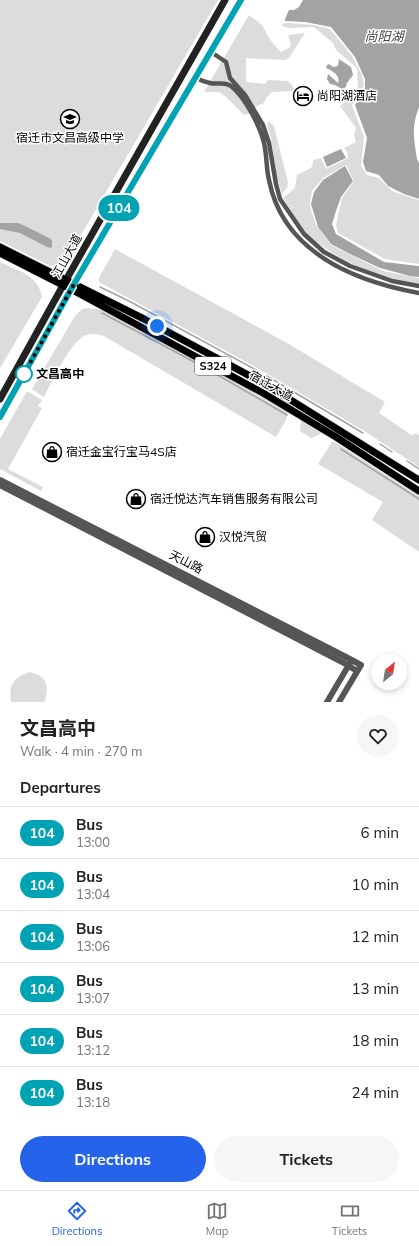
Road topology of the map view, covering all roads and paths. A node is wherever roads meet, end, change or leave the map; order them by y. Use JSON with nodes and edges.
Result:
{"nodes":[{"id":1,"x":226,"y":0,"type":"edge"},
{"id":2,"x":241,"y":0,"type":"edge"},
{"id":3,"x":211,"y":52,"type":"junction"},
{"id":4,"x":196,"y":78,"type":"junction"},
{"id":5,"x":0,"y":247,"type":"edge"},
{"id":6,"x":0,"y":253,"type":"edge"},
{"id":7,"x":64,"y":283,"type":"junction"},
{"id":8,"x":419,"y":286,"type":"edge"},
{"id":9,"x":73,"y":287,"type":"junction"},
{"id":10,"x":419,"y":293,"type":"edge"},
{"id":11,"x":0,"y":399,"type":"edge"},
{"id":12,"x":0,"y":417,"type":"edge"},
{"id":13,"x":0,"y":480,"type":"edge"},
{"id":14,"x":419,"y":480,"type":"edge"},
{"id":15,"x":0,"y":485,"type":"edge"},
{"id":16,"x":419,"y":490,"type":"edge"},
{"id":17,"x":350,"y":663,"type":"junction"},
{"id":18,"x":357,"y":671,"type":"junction"},
{"id":19,"x":327,"y":702,"type":"edge"},
{"id":20,"x":339,"y":702,"type":"edge"}],
"edges":[{"from":1,"to":7,"type":"main road","name":"江山大道"},
{"from":2,"to":3,"type":"main road","name":"江山大道"},
{"from":3,"to":4,"type":"main road","name":"江山大道"},
{"from":3,"to":8,"type":"street"},
{"from":4,"to":9,"type":"main road","name":"江山大道"},
{"from":4,"to":10,"type":"street"},
{"from":5,"to":7,"type":"main road","name":"宿迁大道","number":"S324"},
{"from":6,"to":7,"type":"main road","name":"宿迁大道","number":"S324"},
{"from":7,"to":9,"type":"main road","name":"宿迁大道","number":"S324"},
{"from":7,"to":11,"type":"main road","name":"江山大道"},
{"from":9,"to":12,"type":"main road","name":"江山大道"},
{"from":9,"to":14,"type":"main road","name":"宿迁大道","number":"S324"},
{"from":9,"to":16,"type":"main road","name":"宿迁大道","number":"S324"},
{"from":13,"to":17,"type":"street","name":"天山路"},
{"from":15,"to":17,"type":"street","name":"天山路"},
{"from":17,"to":18,"type":"street","name":"天山路"},
{"from":17,"to":18,"type":"street","name":"天山路"},
{"from":17,"to":19,"type":"street"},
{"from":18,"to":20,"type":"street"}]}
